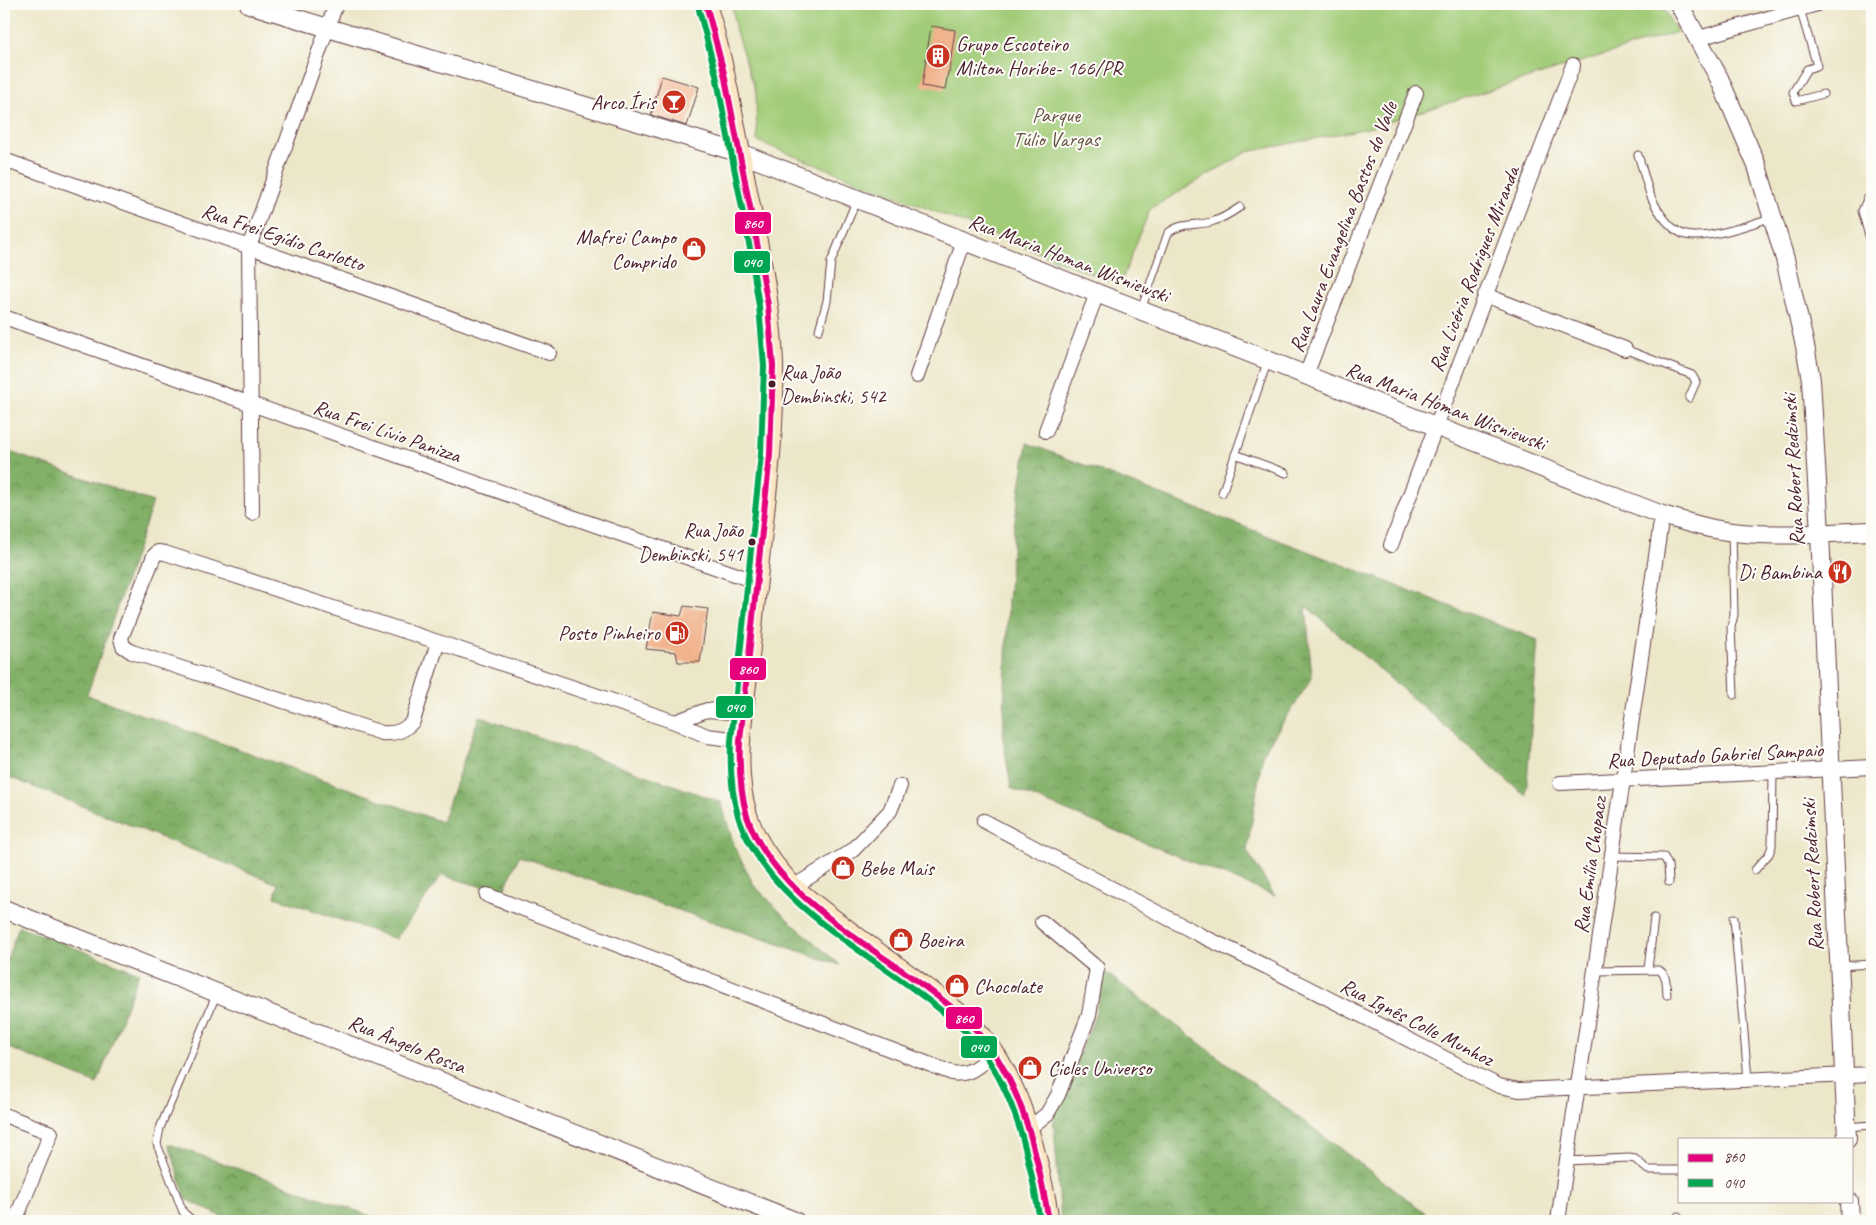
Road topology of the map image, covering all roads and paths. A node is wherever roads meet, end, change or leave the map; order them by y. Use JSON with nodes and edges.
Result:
{"nodes":[{"id":1,"x":249,"y":4,"type":"edge"},
{"id":2,"x":336,"y":4,"type":"edge"},
{"id":3,"x":706,"y":4,"type":"edge"},
{"id":4,"x":1679,"y":4,"type":"edge"},
{"id":5,"x":1817,"y":4,"type":"edge"},
{"id":6,"x":1800,"y":9,"type":"junction"},
{"id":7,"x":328,"y":28,"type":"junction"},
{"id":8,"x":1699,"y":38,"type":"junction"},
{"id":9,"x":1573,"y":64,"type":"dead end"},
{"id":10,"x":1416,"y":93,"type":"dead end"},
{"id":11,"x":1823,"y":94,"type":"dead end"},
{"id":12,"x":740,"y":153,"type":"junction"},
{"id":13,"x":1638,"y":155,"type":"dead end"},
{"id":14,"x":4,"y":160,"type":"edge"},
{"id":15,"x":1872,"y":198,"type":"edge"},
{"id":16,"x":857,"y":199,"type":"junction"},
{"id":17,"x":1240,"y":207,"type":"dead end"},
{"id":18,"x":1773,"y":217,"type":"junction"},
{"id":19,"x":964,"y":241,"type":"junction"},
{"id":20,"x":1872,"y":246,"type":"edge"},
{"id":21,"x":249,"y":247,"type":"junction"},
{"id":22,"x":1097,"y":293,"type":"junction"},
{"id":23,"x":1485,"y":295,"type":"junction"},
{"id":24,"x":1141,"y":310,"type":"junction"},
{"id":25,"x":4,"y":317,"type":"edge"},
{"id":26,"x":819,"y":330,"type":"dead end"},
{"id":27,"x":1625,"y":349,"type":"joint"},
{"id":28,"x":549,"y":353,"type":"dead end"},
{"id":29,"x":1268,"y":360,"type":"junction"},
{"id":30,"x":1306,"y":375,"type":"junction"},
{"id":31,"x":917,"y":376,"type":"dead end"},
{"id":32,"x":1689,"y":398,"type":"dead end"},
{"id":33,"x":252,"y":405,"type":"junction"},
{"id":34,"x":1436,"y":426,"type":"junction"},
{"id":35,"x":1046,"y":431,"type":"dead end"},
{"id":36,"x":1235,"y":454,"type":"junction"},
{"id":37,"x":1286,"y":473,"type":"dead end"},
{"id":38,"x":1222,"y":493,"type":"dead end"},
{"id":39,"x":252,"y":513,"type":"dead end"},
{"id":40,"x":1662,"y":515,"type":"junction"},
{"id":41,"x":1732,"y":531,"type":"junction"},
{"id":42,"x":1872,"y":531,"type":"edge"},
{"id":43,"x":1820,"y":533,"type":"junction"},
{"id":44,"x":1391,"y":545,"type":"dead end"},
{"id":45,"x":756,"y":582,"type":"junction"},
{"id":46,"x":438,"y":642,"type":"junction"},
{"id":47,"x":1734,"y":695,"type":"dead end"},
{"id":48,"x":743,"y":713,"type":"junction"},
{"id":49,"x":675,"y":722,"type":"junction"},
{"id":50,"x":741,"y":740,"type":"junction"},
{"id":51,"x":1872,"y":767,"type":"edge"},
{"id":52,"x":1830,"y":769,"type":"junction"},
{"id":53,"x":1772,"y":772,"type":"junction"},
{"id":54,"x":1623,"y":780,"type":"junction"},
{"id":55,"x":1560,"y":783,"type":"dead end"},
{"id":56,"x":900,"y":786,"type":"dead end"},
{"id":57,"x":984,"y":822,"type":"dead end"},
{"id":58,"x":1612,"y":856,"type":"junction"},
{"id":59,"x":1755,"y":870,"type":"dead end"},
{"id":60,"x":1669,"y":882,"type":"dead end"},
{"id":61,"x":793,"y":887,"type":"junction"},
{"id":62,"x":487,"y":895,"type":"dead end"},
{"id":63,"x":4,"y":909,"type":"edge"},
{"id":64,"x":1654,"y":918,"type":"dead end"},
{"id":65,"x":1734,"y":918,"type":"dead end"},
{"id":66,"x":1042,"y":922,"type":"dead end"},
{"id":67,"x":1872,"y":964,"type":"edge"},
{"id":68,"x":1839,"y":966,"type":"junction"},
{"id":69,"x":1648,"y":969,"type":"junction"},
{"id":70,"x":1595,"y":971,"type":"junction"},
{"id":71,"x":217,"y":993,"type":"junction"},
{"id":72,"x":1666,"y":995,"type":"dead end"},
{"id":73,"x":994,"y":1053,"type":"junction"},
{"id":74,"x":1872,"y":1074,"type":"edge"},
{"id":75,"x":1844,"y":1075,"type":"junction"},
{"id":76,"x":1748,"y":1079,"type":"junction"},
{"id":77,"x":1578,"y":1087,"type":"junction"},
{"id":78,"x":4,"y":1116,"type":"edge"},
{"id":79,"x":1872,"y":1126,"type":"edge"},
{"id":80,"x":1028,"y":1129,"type":"junction"},
{"id":81,"x":1846,"y":1133,"type":"edge"},
{"id":82,"x":1567,"y":1162,"type":"junction"},
{"id":83,"x":1678,"y":1170,"type":"edge"},
{"id":84,"x":1849,"y":1202,"type":"edge"},
{"id":85,"x":14,"y":1221,"type":"edge"},
{"id":86,"x":193,"y":1221,"type":"edge"},
{"id":87,"x":795,"y":1221,"type":"edge"},
{"id":88,"x":1049,"y":1221,"type":"edge"},
{"id":89,"x":1558,"y":1221,"type":"edge"},
{"id":90,"x":1850,"y":1221,"type":"edge"}],
"edges":[{"from":1,"to":7,"type":"street","name":"Rua Maria Homan Wisniewski"},
{"from":2,"to":7,"type":"street"},
{"from":3,"to":12,"type":"main road"},
{"from":4,"to":8,"type":"street","name":"Rua Robert Redzimski"},
{"from":5,"to":6,"type":"street"},
{"from":6,"to":8,"type":"street"},
{"from":6,"to":11,"type":"lane"},
{"from":7,"to":12,"type":"street","name":"Rua Maria Homan Wisniewski"},
{"from":7,"to":21,"type":"street"},
{"from":8,"to":18,"type":"street","name":"Rua Robert Redzimski"},
{"from":9,"to":23,"type":"street","name":"Rua Licéria Rodrigues Miranda"},
{"from":10,"to":30,"type":"street","name":"Rua Laura Evangelina Bastos do Valle"},
{"from":12,"to":16,"type":"street","name":"Rua Maria Homan Wisniewski"},
{"from":12,"to":45,"type":"main road"},
{"from":13,"to":18,"type":"lane"},
{"from":14,"to":21,"type":"street","name":"Rua Frei Egídio Carlotto"},
{"from":15,"to":20,"type":"lane"},
{"from":16,"to":19,"type":"street","name":"Rua Maria Homan Wisniewski"},
{"from":16,"to":26,"type":"lane"},
{"from":17,"to":24,"type":"lane"},
{"from":18,"to":43,"type":"street","name":"Rua Robert Redzimski"},
{"from":19,"to":22,"type":"street","name":"Rua Maria Homan Wisniewski"},
{"from":19,"to":31,"type":"street"},
{"from":21,"to":28,"type":"street","name":"Rua Frei Egídio Carlotto"},
{"from":21,"to":33,"type":"street"},
{"from":22,"to":24,"type":"street","name":"Rua Maria Homan Wisniewski"},
{"from":22,"to":35,"type":"street"},
{"from":23,"to":27,"type":"street"},
{"from":23,"to":34,"type":"street","name":"Rua Licéria Rodrigues Miranda"},
{"from":24,"to":29,"type":"street","name":"Rua Maria Homan Wisniewski"},
{"from":25,"to":33,"type":"street","name":"Rua Frei Lívio Panizza"},
{"from":27,"to":32,"type":"lane"},
{"from":29,"to":30,"type":"street","name":"Rua Maria Homan Wisniewski"},
{"from":29,"to":36,"type":"lane"},
{"from":30,"to":34,"type":"street","name":"Rua Maria Homan Wisniewski"},
{"from":33,"to":39,"type":"street"},
{"from":33,"to":45,"type":"street","name":"Rua Frei Lívio Panizza"},
{"from":34,"to":40,"type":"street","name":"Rua Maria Homan Wisniewski"},
{"from":34,"to":44,"type":"street","name":"Rua Licéria Rodrigues Miranda"},
{"from":36,"to":37,"type":"lane"},
{"from":36,"to":38,"type":"lane"},
{"from":40,"to":41,"type":"street","name":"Rua Maria Homan Wisniewski"},
{"from":40,"to":54,"type":"street","name":"Rua Emília Chopacz"},
{"from":41,"to":43,"type":"street","name":"Rua Maria Homan Wisniewski"},
{"from":41,"to":47,"type":"lane"},
{"from":42,"to":43,"type":"street","name":"Rua Maria Homan Wisniewski"},
{"from":43,"to":52,"type":"street","name":"Rua Robert Redzimski"},
{"from":45,"to":48,"type":"main road"},
{"from":46,"to":46,"type":"street"},
{"from":46,"to":49,"type":"street"},
{"from":48,"to":49,"type":"street"},
{"from":48,"to":50,"type":"main road"},
{"from":49,"to":50,"type":"street"},
{"from":50,"to":61,"type":"main road"},
{"from":51,"to":52,"type":"street","name":"Rua Deputado Gabriel Sampaio"},
{"from":52,"to":53,"type":"street","name":"Rua Deputado Gabriel Sampaio"},
{"from":52,"to":68,"type":"street","name":"Rua Robert Redzimski"},
{"from":53,"to":54,"type":"street","name":"Rua Deputado Gabriel Sampaio"},
{"from":53,"to":59,"type":"lane"},
{"from":54,"to":55,"type":"street","name":"Rua Deputado Gabriel Sampaio"},
{"from":54,"to":58,"type":"street","name":"Rua Emília Chopacz"},
{"from":56,"to":61,"type":"street"},
{"from":57,"to":77,"type":"street","name":"Rua Ignês Colle Munhoz"},
{"from":58,"to":60,"type":"lane"},
{"from":58,"to":70,"type":"street","name":"Rua Emília Chopacz"},
{"from":61,"to":73,"type":"main road"},
{"from":62,"to":73,"type":"street"},
{"from":63,"to":71,"type":"street","name":"Rua Ângelo Rossa"},
{"from":64,"to":69,"type":"lane"},
{"from":65,"to":76,"type":"lane"},
{"from":66,"to":80,"type":"street"},
{"from":67,"to":68,"type":"lane"},
{"from":68,"to":75,"type":"street","name":"Rua Robert Redzimski"},
{"from":69,"to":70,"type":"lane"},
{"from":69,"to":72,"type":"lane"},
{"from":70,"to":77,"type":"street","name":"Rua Emília Chopacz"},
{"from":71,"to":86,"type":"lane"},
{"from":71,"to":87,"type":"street","name":"Rua Ângelo Rossa"},
{"from":73,"to":80,"type":"main road"},
{"from":74,"to":75,"type":"street","name":"Rua Ignês Colle Munhoz"},
{"from":75,"to":76,"type":"street","name":"Rua Ignês Colle Munhoz"},
{"from":75,"to":81,"type":"street","name":"Rua Robert Redzimski"},
{"from":76,"to":77,"type":"street","name":"Rua Ignês Colle Munhoz"},
{"from":77,"to":82,"type":"street","name":"Rua Emília Chopacz"},
{"from":78,"to":85,"type":"street"},
{"from":79,"to":81,"type":"lane"},
{"from":80,"to":88,"type":"main road"},
{"from":82,"to":83,"type":"lane"},
{"from":82,"to":89,"type":"street","name":"Rua Emília Chopacz"},
{"from":84,"to":90,"type":"street"}]}
